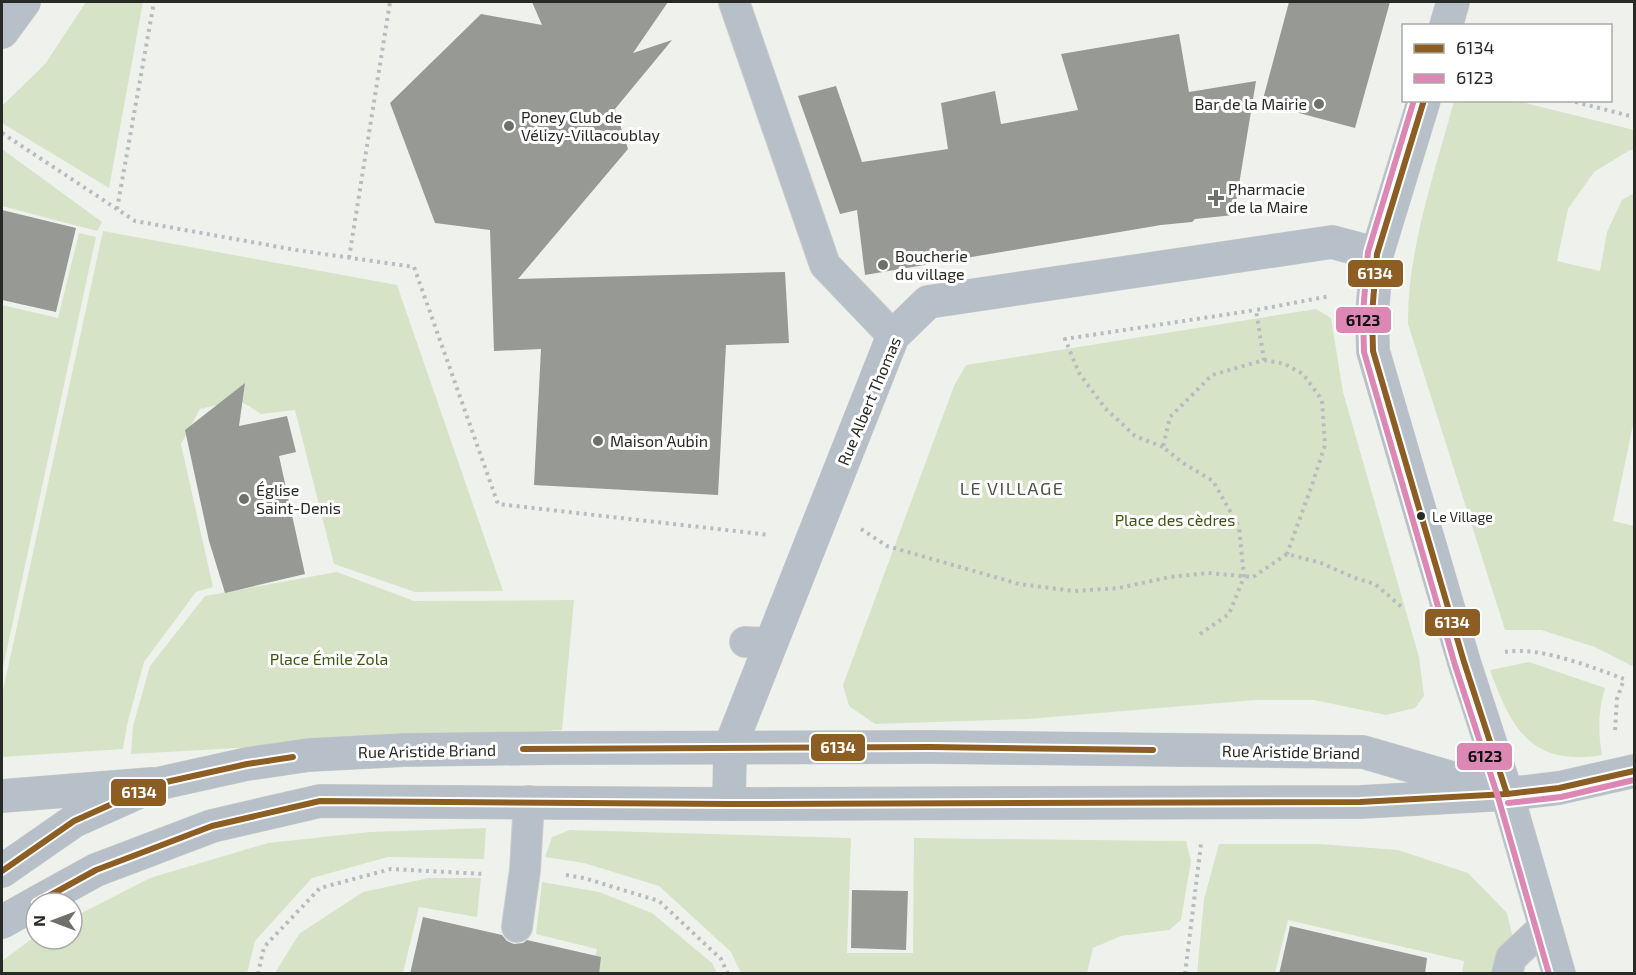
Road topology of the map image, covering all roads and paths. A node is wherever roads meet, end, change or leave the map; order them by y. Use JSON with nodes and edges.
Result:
{"nodes":[{"id":1,"x":24,"y":2,"type":"edge"},
{"id":2,"x":154,"y":2,"type":"edge"},
{"id":3,"x":390,"y":2,"type":"edge"},
{"id":4,"x":734,"y":2,"type":"edge"},
{"id":5,"x":1453,"y":2,"type":"edge"},
{"id":6,"x":1447,"y":24,"type":"edge"},
{"id":7,"x":2,"y":32,"type":"edge"},
{"id":8,"x":1423,"y":102,"type":"edge"},
{"id":9,"x":1576,"y":102,"type":"edge"},
{"id":10,"x":1635,"y":117,"type":"edge"},
{"id":11,"x":2,"y":134,"type":"edge"},
{"id":12,"x":117,"y":209,"type":"junction"},
{"id":13,"x":1332,"y":242,"type":"junction"},
{"id":14,"x":1377,"y":254,"type":"junction"},
{"id":15,"x":349,"y":258,"type":"junction"},
{"id":16,"x":1256,"y":310,"type":"junction"},
{"id":17,"x":892,"y":336,"type":"junction"},
{"id":18,"x":1264,"y":360,"type":"junction"},
{"id":19,"x":1163,"y":447,"type":"junction"},
{"id":20,"x":818,"y":525,"type":"junction"},
{"id":21,"x":1287,"y":554,"type":"junction"},
{"id":22,"x":1244,"y":577,"type":"junction"},
{"id":23,"x":1407,"y":612,"type":"dead end"},
{"id":24,"x":1200,"y":634,"type":"dead end"},
{"id":25,"x":1464,"y":662,"type":"junction"},
{"id":26,"x":730,"y":749,"type":"junction"},
{"id":27,"x":1629,"y":772,"type":"edge"},
{"id":28,"x":157,"y":784,"type":"junction"},
{"id":29,"x":1507,"y":794,"type":"junction"},
{"id":30,"x":2,"y":796,"type":"edge"},
{"id":31,"x":529,"y":801,"type":"junction"},
{"id":32,"x":1207,"y":802,"type":"junction"},
{"id":33,"x":729,"y":804,"type":"junction"},
{"id":34,"x":525,"y":870,"type":"junction"},
{"id":35,"x":2,"y":871,"type":"edge"},
{"id":36,"x":58,"y":891,"type":"edge"},
{"id":37,"x":24,"y":910,"type":"edge"},
{"id":38,"x":2,"y":922,"type":"edge"},
{"id":39,"x":1545,"y":926,"type":"junction"},
{"id":40,"x":517,"y":927,"type":"dead end"},
{"id":41,"x":258,"y":974,"type":"edge"},
{"id":42,"x":728,"y":974,"type":"edge"},
{"id":43,"x":1185,"y":974,"type":"edge"},
{"id":44,"x":1507,"y":974,"type":"edge"},
{"id":45,"x":1559,"y":974,"type":"edge"}],
"edges":[{"from":1,"to":7,"type":"street"},
{"from":2,"to":12,"type":"path"},
{"from":3,"to":15,"type":"path"},
{"from":4,"to":17,"type":"lane"},
{"from":5,"to":6,"type":"street"},
{"from":8,"to":14,"type":"street"},
{"from":9,"to":10,"type":"path"},
{"from":11,"to":12,"type":"path"},
{"from":12,"to":15,"type":"path"},
{"from":13,"to":14,"type":"street","name":"Rue Albert Thomas"},
{"from":13,"to":16,"type":"path"},
{"from":13,"to":17,"type":"street","name":"Rue Albert Thomas"},
{"from":14,"to":25,"type":"street"},
{"from":15,"to":20,"type":"path"},
{"from":16,"to":18,"type":"path"},
{"from":16,"to":19,"type":"path"},
{"from":17,"to":20,"type":"street","name":"Rue Albert Thomas"},
{"from":18,"to":19,"type":"path"},
{"from":18,"to":21,"type":"path"},
{"from":19,"to":22,"type":"path"},
{"from":20,"to":22,"type":"path"},
{"from":20,"to":26,"type":"street","name":"Rue Albert Thomas"},
{"from":21,"to":22,"type":"path"},
{"from":21,"to":23,"type":"path"},
{"from":22,"to":24,"type":"path"},
{"from":25,"to":27,"type":"path"},
{"from":25,"to":29,"type":"street"},
{"from":26,"to":28,"type":"street","name":"Rue Aristide Briand"},
{"from":26,"to":29,"type":"street","name":"Rue Aristide Briand"},
{"from":26,"to":33,"type":"street","name":"Rue Albert Thomas"},
{"from":27,"to":29,"type":"street"},
{"from":28,"to":30,"type":"street"},
{"from":28,"to":35,"type":"street","name":"Rue Aristide Briand"},
{"from":29,"to":32,"type":"street"},
{"from":29,"to":39,"type":"street"},
{"from":31,"to":33,"type":"street"},
{"from":31,"to":34,"type":"lane"},
{"from":31,"to":36,"type":"street"},
{"from":32,"to":33,"type":"street"},
{"from":32,"to":43,"type":"path"},
{"from":34,"to":40,"type":"lane"},
{"from":34,"to":41,"type":"path"},
{"from":34,"to":42,"type":"path"},
{"from":37,"to":38,"type":"street"},
{"from":39,"to":44,"type":"lane"},
{"from":39,"to":45,"type":"street"}]}
